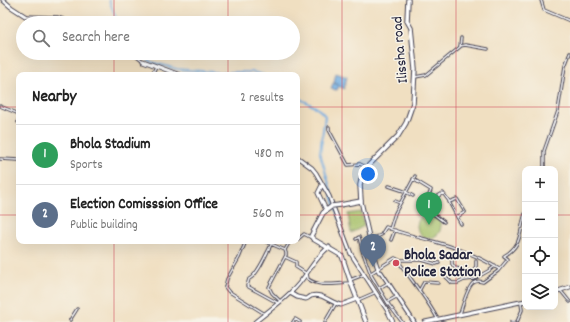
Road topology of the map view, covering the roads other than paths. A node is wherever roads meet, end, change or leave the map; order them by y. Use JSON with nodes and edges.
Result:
{"nodes":[{"id":1,"x":3,"y":0,"type":"edge"},
{"id":2,"x":408,"y":0,"type":"edge"},
{"id":3,"x":541,"y":0,"type":"edge"},
{"id":4,"x":25,"y":16,"type":"edge"},
{"id":5,"x":570,"y":21,"type":"edge"},
{"id":6,"x":461,"y":38,"type":"dead end"},
{"id":7,"x":460,"y":46,"type":"junction"},
{"id":8,"x":488,"y":49,"type":"dead end"},
{"id":9,"x":570,"y":53,"type":"edge"},
{"id":10,"x":144,"y":61,"type":"edge"},
{"id":11,"x":156,"y":66,"type":"junction"},
{"id":12,"x":153,"y":72,"type":"edge"},
{"id":13,"x":172,"y":72,"type":"edge"},
{"id":14,"x":415,"y":77,"type":"junction"},
{"id":15,"x":0,"y":106,"type":"edge"},
{"id":16,"x":16,"y":115,"type":"edge"},
{"id":17,"x":329,"y":127,"type":"dead end"},
{"id":18,"x":300,"y":158,"type":"edge"},
{"id":19,"x":0,"y":159,"type":"edge"},
{"id":20,"x":16,"y":160,"type":"edge"},
{"id":21,"x":544,"y":166,"type":"edge"},
{"id":22,"x":366,"y":167,"type":"junction"},
{"id":23,"x":415,"y":176,"type":"dead end"},
{"id":24,"x":413,"y":179,"type":"junction"},
{"id":25,"x":322,"y":185,"type":"junction"},
{"id":26,"x":389,"y":186,"type":"dead end"},
{"id":27,"x":406,"y":192,"type":"junction"},
{"id":28,"x":413,"y":196,"type":"dead end"},
{"id":29,"x":434,"y":198,"type":"dead end"},
{"id":30,"x":361,"y":201,"type":"junction"},
{"id":31,"x":394,"y":201,"type":"dead end"},
{"id":32,"x":449,"y":202,"type":"junction"},
{"id":33,"x":400,"y":203,"type":"junction"},
{"id":34,"x":326,"y":210,"type":"junction"},
{"id":35,"x":457,"y":217,"type":"junction"},
{"id":36,"x":444,"y":222,"type":"dead end"},
{"id":37,"x":522,"y":223,"type":"edge"},
{"id":38,"x":461,"y":224,"type":"dead end"},
{"id":39,"x":390,"y":228,"type":"junction"},
{"id":40,"x":395,"y":230,"type":"junction"},
{"id":41,"x":300,"y":237,"type":"edge"},
{"id":42,"x":313,"y":239,"type":"junction"},
{"id":43,"x":356,"y":239,"type":"dead end"},
{"id":44,"x":370,"y":240,"type":"junction"},
{"id":45,"x":390,"y":240,"type":"dead end"},
{"id":46,"x":245,"y":244,"type":"edge"},
{"id":47,"x":288,"y":244,"type":"edge"},
{"id":48,"x":271,"y":245,"type":"joint"},
{"id":49,"x":329,"y":247,"type":"junction"},
{"id":50,"x":285,"y":250,"type":"junction"},
{"id":51,"x":373,"y":250,"type":"junction"},
{"id":52,"x":363,"y":253,"type":"junction"},
{"id":53,"x":447,"y":256,"type":"dead end"},
{"id":54,"x":285,"y":257,"type":"junction"},
{"id":55,"x":398,"y":260,"type":"junction"},
{"id":56,"x":476,"y":261,"type":"dead end"},
{"id":57,"x":439,"y":263,"type":"dead end"},
{"id":58,"x":495,"y":266,"type":"junction"},
{"id":59,"x":378,"y":269,"type":"junction"},
{"id":60,"x":500,"y":269,"type":"junction"},
{"id":61,"x":370,"y":272,"type":"dead end"},
{"id":62,"x":307,"y":274,"type":"junction"},
{"id":63,"x":364,"y":275,"type":"junction"},
{"id":64,"x":446,"y":277,"type":"dead end"},
{"id":65,"x":351,"y":281,"type":"junction"},
{"id":66,"x":388,"y":283,"type":"junction"},
{"id":67,"x":438,"y":283,"type":"dead end"},
{"id":68,"x":570,"y":287,"type":"edge"},
{"id":69,"x":379,"y":288,"type":"junction"},
{"id":70,"x":560,"y":290,"type":"joint"},
{"id":71,"x":419,"y":291,"type":"junction"},
{"id":72,"x":290,"y":293,"type":"junction"},
{"id":73,"x":375,"y":293,"type":"junction"},
{"id":74,"x":397,"y":296,"type":"junction"},
{"id":75,"x":358,"y":299,"type":"junction"},
{"id":76,"x":279,"y":302,"type":"junction"},
{"id":77,"x":387,"y":302,"type":"junction"},
{"id":78,"x":520,"y":302,"type":"joint"},
{"id":79,"x":570,"y":302,"type":"edge"},
{"id":80,"x":336,"y":303,"type":"junction"},
{"id":81,"x":78,"y":309,"type":"dead end"},
{"id":82,"x":265,"y":314,"type":"junction"},
{"id":83,"x":460,"y":314,"type":"junction"},
{"id":84,"x":437,"y":318,"type":"junction"},
{"id":85,"x":70,"y":320,"type":"dead end"},
{"id":86,"x":255,"y":322,"type":"edge"},
{"id":87,"x":293,"y":322,"type":"edge"},
{"id":88,"x":300,"y":322,"type":"edge"},
{"id":89,"x":325,"y":322,"type":"edge"},
{"id":90,"x":366,"y":322,"type":"edge"},
{"id":91,"x":393,"y":322,"type":"edge"},
{"id":92,"x":402,"y":322,"type":"edge"},
{"id":93,"x":414,"y":322,"type":"edge"},
{"id":94,"x":425,"y":322,"type":"edge"},
{"id":95,"x":517,"y":322,"type":"edge"}],
"edges":[{"from":1,"to":4,"type":"street"},
{"from":2,"to":14,"type":"main road","name":"Ilissha road"},
{"from":3,"to":5,"type":"street"},
{"from":6,"to":7,"type":"street"},
{"from":7,"to":8,"type":"street"},
{"from":7,"to":14,"type":"street"},
{"from":9,"to":21,"type":"street"},
{"from":10,"to":11,"type":"street"},
{"from":11,"to":12,"type":"street"},
{"from":11,"to":13,"type":"street"},
{"from":14,"to":22,"type":"main road","name":"Ilissha road"},
{"from":15,"to":16,"type":"street"},
{"from":17,"to":22,"type":"street"},
{"from":18,"to":25,"type":"street"},
{"from":19,"to":20,"type":"street"},
{"from":22,"to":30,"type":"main road"},
{"from":23,"to":24,"type":"street"},
{"from":24,"to":27,"type":"street"},
{"from":24,"to":36,"type":"street"},
{"from":25,"to":34,"type":"street"},
{"from":25,"to":63,"type":"street"},
{"from":26,"to":27,"type":"street"},
{"from":27,"to":28,"type":"street"},
{"from":27,"to":33,"type":"street"},
{"from":29,"to":32,"type":"street"},
{"from":30,"to":34,"type":"main road","bridge":true},
{"from":30,"to":44,"type":"street"},
{"from":31,"to":33,"type":"street"},
{"from":32,"to":35,"type":"street"},
{"from":32,"to":35,"type":"street"},
{"from":33,"to":39,"type":"street"},
{"from":34,"to":42,"type":"main road"},
{"from":35,"to":38,"type":"street"},
{"from":37,"to":60,"type":"street"},
{"from":39,"to":40,"type":"street"},
{"from":39,"to":44,"type":"street"},
{"from":40,"to":45,"type":"street"},
{"from":40,"to":58,"type":"street"},
{"from":41,"to":42,"type":"street"},
{"from":42,"to":49,"type":"main road"},
{"from":43,"to":52,"type":"street"},
{"from":44,"to":51,"type":"street"},
{"from":46,"to":82,"type":"street"},
{"from":47,"to":50,"type":"street"},
{"from":48,"to":50,"type":"street"},
{"from":48,"to":76,"type":"street"},
{"from":49,"to":62,"type":"street"},
{"from":49,"to":65,"type":"main road"},
{"from":50,"to":54,"type":"street"},
{"from":51,"to":52,"type":"street"},
{"from":51,"to":59,"type":"street"},
{"from":52,"to":61,"type":"street"},
{"from":53,"to":56,"type":"street"},
{"from":54,"to":62,"type":"street"},
{"from":54,"to":76,"type":"street"},
{"from":55,"to":57,"type":"street"},
{"from":55,"to":59,"type":"street"},
{"from":55,"to":71,"type":"street"},
{"from":58,"to":60,"type":"street"},
{"from":58,"to":64,"type":"street"},
{"from":59,"to":66,"type":"street"},
{"from":59,"to":69,"type":"street"},
{"from":60,"to":83,"type":"street"},
{"from":62,"to":65,"type":"street"},
{"from":62,"to":72,"type":"street"},
{"from":63,"to":65,"type":"street"},
{"from":63,"to":73,"type":"street"},
{"from":65,"to":75,"type":"main road"},
{"from":66,"to":69,"type":"street"},
{"from":66,"to":74,"type":"street"},
{"from":67,"to":71,"type":"street"},
{"from":68,"to":70,"type":"street"},
{"from":69,"to":77,"type":"street"},
{"from":70,"to":79,"type":"street"},
{"from":71,"to":84,"type":"street"},
{"from":72,"to":76,"type":"street"},
{"from":72,"to":80,"type":"street"},
{"from":73,"to":75,"type":"street"},
{"from":73,"to":91,"type":"street"},
{"from":74,"to":77,"type":"street"},
{"from":74,"to":93,"type":"street"},
{"from":75,"to":80,"type":"street"},
{"from":75,"to":90,"type":"main road"},
{"from":76,"to":82,"type":"street"},
{"from":77,"to":92,"type":"street"},
{"from":78,"to":83,"type":"street"},
{"from":78,"to":95,"type":"street"},
{"from":80,"to":89,"type":"street"},
{"from":81,"to":85,"type":"street"},
{"from":82,"to":86,"type":"street"},
{"from":83,"to":84,"type":"street"},
{"from":84,"to":94,"type":"street"},
{"from":87,"to":88,"type":"street"}]}
